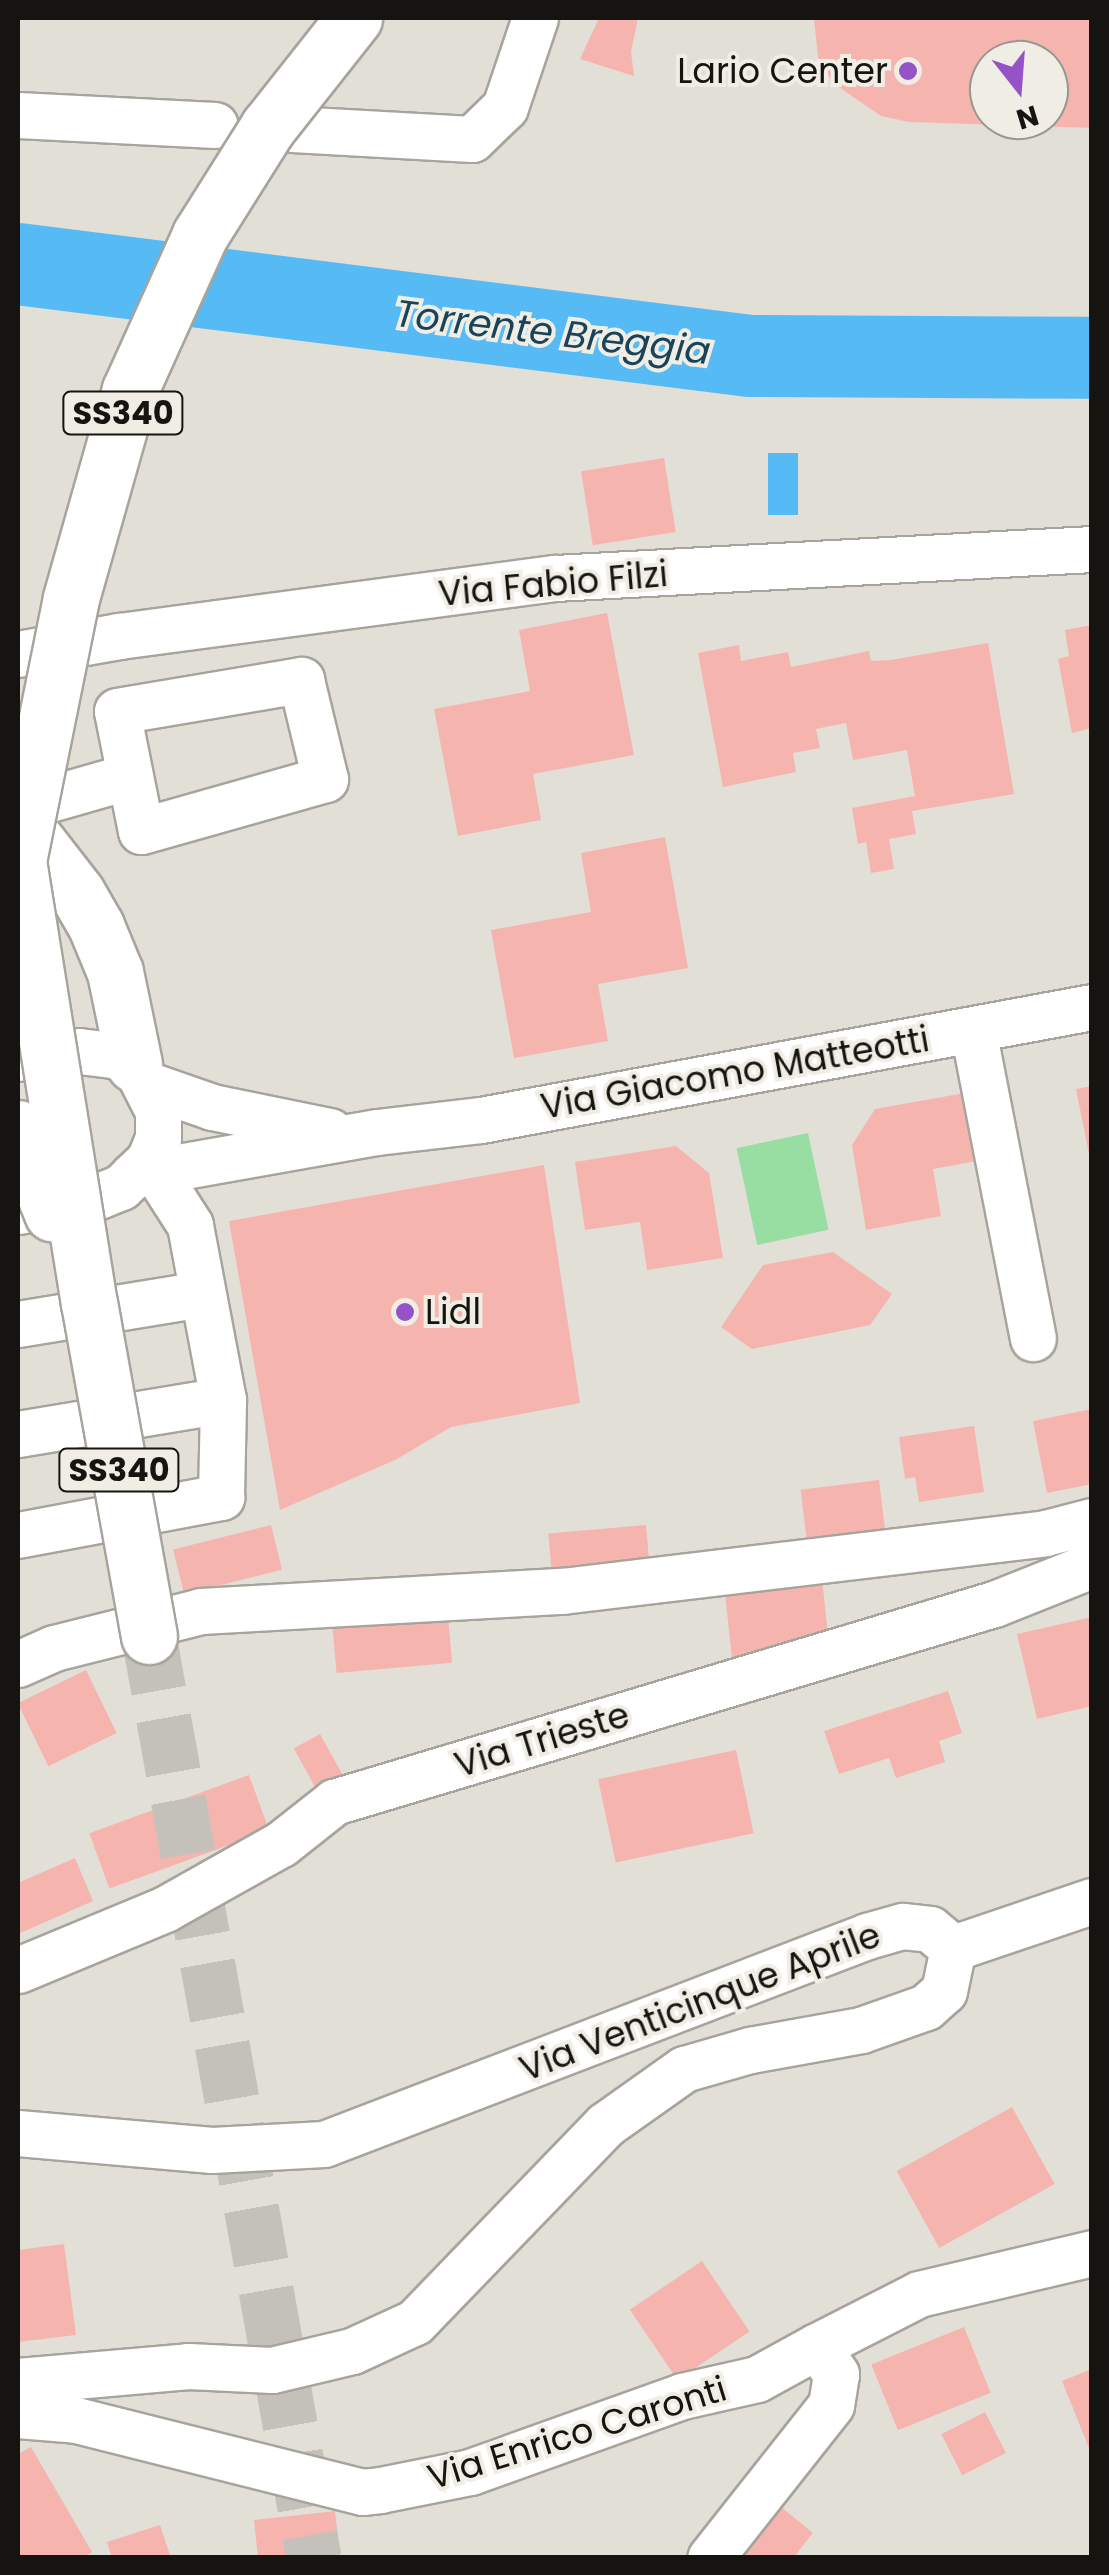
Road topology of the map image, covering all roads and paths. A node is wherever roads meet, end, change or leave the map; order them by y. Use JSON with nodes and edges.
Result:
{"nodes":[{"id":1,"x":354,"y":18,"type":"edge"},
{"id":2,"x":535,"y":18,"type":"edge"},
{"id":3,"x":18,"y":115,"type":"edge"},
{"id":4,"x":215,"y":125,"type":"dead end"},
{"id":5,"x":292,"y":129,"type":"dead end"},
{"id":6,"x":1092,"y":549,"type":"edge"},
{"id":7,"x":282,"y":614,"type":"junction"},
{"id":8,"x":18,"y":654,"type":"edge"},
{"id":9,"x":301,"y":680,"type":"junction"},
{"id":10,"x":130,"y":776,"type":"junction"},
{"id":11,"x":18,"y":808,"type":"edge"},
{"id":12,"x":18,"y":818,"type":"edge"},
{"id":13,"x":18,"y":861,"type":"edge"},
{"id":14,"x":1092,"y":1007,"type":"edge"},
{"id":15,"x":973,"y":1030,"type":"junction"},
{"id":16,"x":18,"y":1058,"type":"edge"},
{"id":17,"x":141,"y":1075,"type":"junction"},
{"id":18,"x":18,"y":1128,"type":"edge"},
{"id":19,"x":377,"y":1132,"type":"junction"},
{"id":20,"x":144,"y":1174,"type":"junction"},
{"id":21,"x":18,"y":1211,"type":"edge"},
{"id":22,"x":202,"y":1294,"type":"junction"},
{"id":23,"x":89,"y":1304,"type":"junction"},
{"id":24,"x":18,"y":1324,"type":"edge"},
{"id":25,"x":1033,"y":1338,"type":"dead end"},
{"id":26,"x":223,"y":1400,"type":"junction"},
{"id":27,"x":18,"y":1434,"type":"edge"},
{"id":28,"x":1092,"y":1521,"type":"edge"},
{"id":29,"x":18,"y":1535,"type":"edge"},
{"id":30,"x":1092,"y":1565,"type":"edge"},
{"id":31,"x":149,"y":1636,"type":"tunnel mouth"},
{"id":32,"x":18,"y":1664,"type":"edge"},
{"id":33,"x":1092,"y":1901,"type":"edge"},
{"id":34,"x":952,"y":1948,"type":"junction"},
{"id":35,"x":18,"y":1970,"type":"edge"},
{"id":36,"x":18,"y":2133,"type":"edge"},
{"id":37,"x":1092,"y":2254,"type":"edge"},
{"id":38,"x":818,"y":2346,"type":"junction"},
{"id":39,"x":18,"y":2381,"type":"edge"},
{"id":40,"x":18,"y":2414,"type":"edge"},
{"id":41,"x":710,"y":2558,"type":"edge"}],
"edges":[{"from":1,"to":13,"type":"main road","number":"SS340","bridge":true},
{"from":2,"to":5,"type":"street"},
{"from":3,"to":4,"type":"street"},
{"from":6,"to":7,"type":"street","name":"Via Fabio Filzi"},
{"from":7,"to":8,"type":"street","name":"Via Fabio Filzi"},
{"from":7,"to":9,"type":"street"},
{"from":9,"to":10,"type":"street"},
{"from":9,"to":10,"type":"street"},
{"from":10,"to":11,"type":"street"},
{"from":12,"to":17,"type":"main road"},
{"from":13,"to":23,"type":"main road","number":"SS340","bridge":true},
{"from":14,"to":15,"type":"street","name":"Via Giacomo Matteotti"},
{"from":15,"to":19,"type":"street","name":"Via Giacomo Matteotti"},
{"from":15,"to":25,"type":"street"},
{"from":16,"to":17,"type":"street","name":"Via Giacomo Matteotti"},
{"from":17,"to":19,"type":"street","name":"Via Giacomo Matteotti"},
{"from":17,"to":20,"type":"street"},
{"from":18,"to":23,"type":"main road","bridge":true},
{"from":19,"to":20,"type":"street","name":"Via Giacomo Matteotti"},
{"from":20,"to":21,"type":"street"},
{"from":20,"to":22,"type":"street"},
{"from":22,"to":24,"type":"street"},
{"from":22,"to":26,"type":"street"},
{"from":23,"to":31,"type":"main road","number":"SS340","bridge":true},
{"from":26,"to":27,"type":"street"},
{"from":26,"to":29,"type":"street"},
{"from":28,"to":32,"type":"street"},
{"from":30,"to":35,"type":"street","name":"Via Trieste"},
{"from":33,"to":34,"type":"street"},
{"from":34,"to":36,"type":"street","name":"Via Venticinque Aprile"},
{"from":34,"to":39,"type":"street","name":"Via Venticinque Aprile"},
{"from":37,"to":38,"type":"street","name":"Via Enrico Caronti"},
{"from":38,"to":40,"type":"street","name":"Via Enrico Caronti"},
{"from":38,"to":41,"type":"street"}]}
